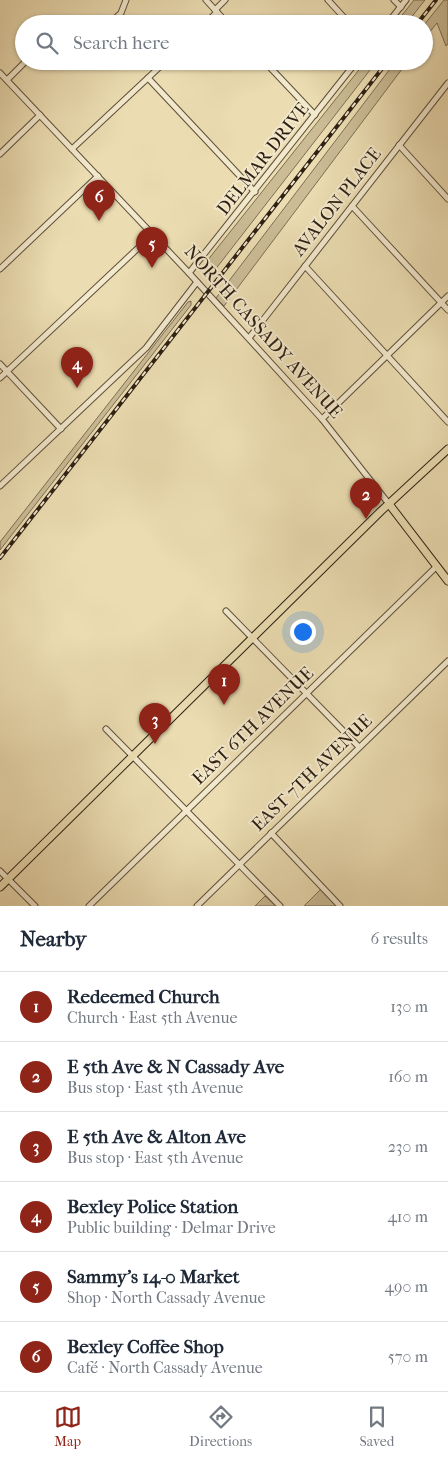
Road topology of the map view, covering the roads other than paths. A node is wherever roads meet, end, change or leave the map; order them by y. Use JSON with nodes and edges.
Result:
{"nodes":[{"id":1,"x":126,"y":0,"type":"edge"},
{"id":2,"x":206,"y":0,"type":"edge"},
{"id":3,"x":225,"y":0,"type":"edge"},
{"id":4,"x":328,"y":0,"type":"edge"},
{"id":5,"x":394,"y":0,"type":"edge"},
{"id":6,"x":406,"y":0,"type":"edge"},
{"id":7,"x":401,"y":7,"type":"junction"},
{"id":8,"x":216,"y":11,"type":"junction"},
{"id":9,"x":118,"y":15,"type":"edge"},
{"id":10,"x":213,"y":15,"type":"edge"},
{"id":11,"x":220,"y":15,"type":"edge"},
{"id":12,"x":342,"y":15,"type":"edge"},
{"id":13,"x":394,"y":15,"type":"edge"},
{"id":14,"x":17,"y":70,"type":"edge"},
{"id":15,"x":156,"y":70,"type":"edge"},
{"id":16,"x":272,"y":70,"type":"edge"},
{"id":17,"x":351,"y":70,"type":"edge"},
{"id":18,"x":0,"y":73,"type":"edge"},
{"id":19,"x":148,"y":78,"type":"junction"},
{"id":20,"x":7,"y":80,"type":"junction"},
{"id":21,"x":448,"y":83,"type":"edge"},
{"id":22,"x":315,"y":115,"type":"junction"},
{"id":23,"x":40,"y":116,"type":"junction"},
{"id":24,"x":399,"y":145,"type":"junction"},
{"id":25,"x":72,"y":149,"type":"junction"},
{"id":26,"x":0,"y":154,"type":"edge"},
{"id":27,"x":98,"y":176,"type":"junction"},
{"id":28,"x":255,"y":192,"type":"junction"},
{"id":29,"x":448,"y":199,"type":"edge"},
{"id":30,"x":352,"y":206,"type":"junction"},
{"id":31,"x":152,"y":234,"type":"junction"},
{"id":32,"x":305,"y":266,"type":"junction"},
{"id":33,"x":0,"y":269,"type":"edge"},
{"id":34,"x":189,"y":273,"type":"junction"},
{"id":35,"x":197,"y":282,"type":"junction"},
{"id":36,"x":448,"y":296,"type":"edge"},
{"id":37,"x":441,"y":303,"type":"junction"},
{"id":38,"x":448,"y":310,"type":"edge"},
{"id":39,"x":248,"y":338,"type":"junction"},
{"id":40,"x":387,"y":355,"type":"junction"},
{"id":41,"x":0,"y":364,"type":"edge"},
{"id":42,"x":7,"y":371,"type":"junction"},
{"id":43,"x":0,"y":378,"type":"edge"},
{"id":44,"x":322,"y":419,"type":"junction"},
{"id":45,"x":448,"y":422,"type":"edge"},
{"id":46,"x":61,"y":429,"type":"junction"},
{"id":47,"x":448,"y":449,"type":"edge"},
{"id":48,"x":0,"y":486,"type":"edge"},
{"id":49,"x":389,"y":504,"type":"junction"},
{"id":50,"x":437,"y":566,"type":"junction"},
{"id":51,"x":448,"y":581,"type":"edge"},
{"id":52,"x":226,"y":611,"type":"dead end"},
{"id":53,"x":251,"y":639,"type":"junction"},
{"id":54,"x":448,"y":661,"type":"edge"},
{"id":55,"x":306,"y":693,"type":"junction"},
{"id":56,"x":106,"y":730,"type":"dead end"},
{"id":57,"x":358,"y":746,"type":"junction"},
{"id":58,"x":133,"y":756,"type":"junction"},
{"id":59,"x":186,"y":811,"type":"junction"},
{"id":60,"x":271,"y":833,"type":"junction"},
{"id":61,"x":238,"y":865,"type":"junction"},
{"id":62,"x":0,"y":871,"type":"edge"},
{"id":63,"x":8,"y":879,"type":"junction"},
{"id":64,"x":0,"y":887,"type":"edge"},
{"id":65,"x":35,"y":906,"type":"edge"},
{"id":66,"x":89,"y":906,"type":"edge"},
{"id":67,"x":197,"y":906,"type":"edge"},
{"id":68,"x":280,"y":906,"type":"edge"},
{"id":69,"x":340,"y":906,"type":"edge"}],
"edges":[{"from":1,"to":9,"type":"street"},
{"from":2,"to":8,"type":"street"},
{"from":3,"to":8,"type":"street"},
{"from":4,"to":12,"type":"street"},
{"from":5,"to":7,"type":"street"},
{"from":6,"to":7,"type":"street"},
{"from":7,"to":13,"type":"street"},
{"from":8,"to":10,"type":"street"},
{"from":8,"to":11,"type":"street"},
{"from":14,"to":20,"type":"street"},
{"from":15,"to":19,"type":"street"},
{"from":16,"to":22,"type":"street"},
{"from":17,"to":22,"type":"street","name":"DELMAR DRIVE"},
{"from":18,"to":20,"type":"street","name":"NORTH CASSADY AVENUE"},
{"from":19,"to":25,"type":"street"},
{"from":19,"to":28,"type":"street"},
{"from":20,"to":23,"type":"street","name":"NORTH CASSADY AVENUE"},
{"from":21,"to":24,"type":"street","name":"AVALON PLACE"},
{"from":22,"to":28,"type":"street","name":"DELMAR DRIVE"},
{"from":23,"to":25,"type":"street","name":"NORTH CASSADY AVENUE"},
{"from":23,"to":26,"type":"street"},
{"from":24,"to":29,"type":"street"},
{"from":24,"to":30,"type":"street","name":"AVALON PLACE"},
{"from":25,"to":27,"type":"street","name":"NORTH CASSADY AVENUE"},
{"from":27,"to":31,"type":"street","name":"NORTH CASSADY AVENUE"},
{"from":27,"to":33,"type":"street"},
{"from":28,"to":34,"type":"street","name":"DELMAR DRIVE"},
{"from":30,"to":32,"type":"street","name":"AVALON PLACE"},
{"from":30,"to":37,"type":"street"},
{"from":31,"to":34,"type":"street","name":"NORTH CASSADY AVENUE"},
{"from":31,"to":42,"type":"street"},
{"from":32,"to":39,"type":"street","name":"AVALON PLACE"},
{"from":32,"to":40,"type":"street"},
{"from":34,"to":35,"type":"street","name":"NORTH CASSADY AVENUE"},
{"from":35,"to":39,"type":"street","name":"NORTH CASSADY AVENUE"},
{"from":35,"to":46,"type":"street"},
{"from":36,"to":37,"type":"street"},
{"from":37,"to":38,"type":"street"},
{"from":37,"to":40,"type":"street"},
{"from":39,"to":44,"type":"street","name":"NORTH CASSADY AVENUE"},
{"from":40,"to":44,"type":"street"},
{"from":40,"to":45,"type":"street"},
{"from":41,"to":42,"type":"street"},
{"from":42,"to":43,"type":"street"},
{"from":42,"to":46,"type":"street"},
{"from":44,"to":49,"type":"street","name":"NORTH CASSADY AVENUE"},
{"from":46,"to":48,"type":"street"},
{"from":47,"to":49,"type":"main road"},
{"from":49,"to":50,"type":"main road","name":"NORTH CASSADY AVENUE"},
{"from":49,"to":53,"type":"main road"},
{"from":50,"to":51,"type":"main road","name":"NORTH CASSADY AVENUE"},
{"from":50,"to":55,"type":"street","name":"EAST 6TH AVENUE"},
{"from":52,"to":53,"type":"street"},
{"from":53,"to":55,"type":"street"},
{"from":53,"to":58,"type":"main road"},
{"from":54,"to":57,"type":"street","name":"EAST 7TH AVENUE"},
{"from":55,"to":57,"type":"street"},
{"from":55,"to":59,"type":"street","name":"EAST 6TH AVENUE"},
{"from":56,"to":58,"type":"street"},
{"from":57,"to":60,"type":"street","name":"EAST 7TH AVENUE"},
{"from":58,"to":59,"type":"street"},
{"from":58,"to":63,"type":"main road"},
{"from":59,"to":61,"type":"street"},
{"from":59,"to":66,"type":"street","name":"EAST 6TH AVENUE"},
{"from":60,"to":61,"type":"street","name":"EAST 7TH AVENUE"},
{"from":60,"to":69,"type":"street"},
{"from":61,"to":67,"type":"street","name":"EAST 7TH AVENUE"},
{"from":61,"to":68,"type":"street"},
{"from":62,"to":63,"type":"street"},
{"from":63,"to":64,"type":"main road"},
{"from":63,"to":65,"type":"street"}]}
